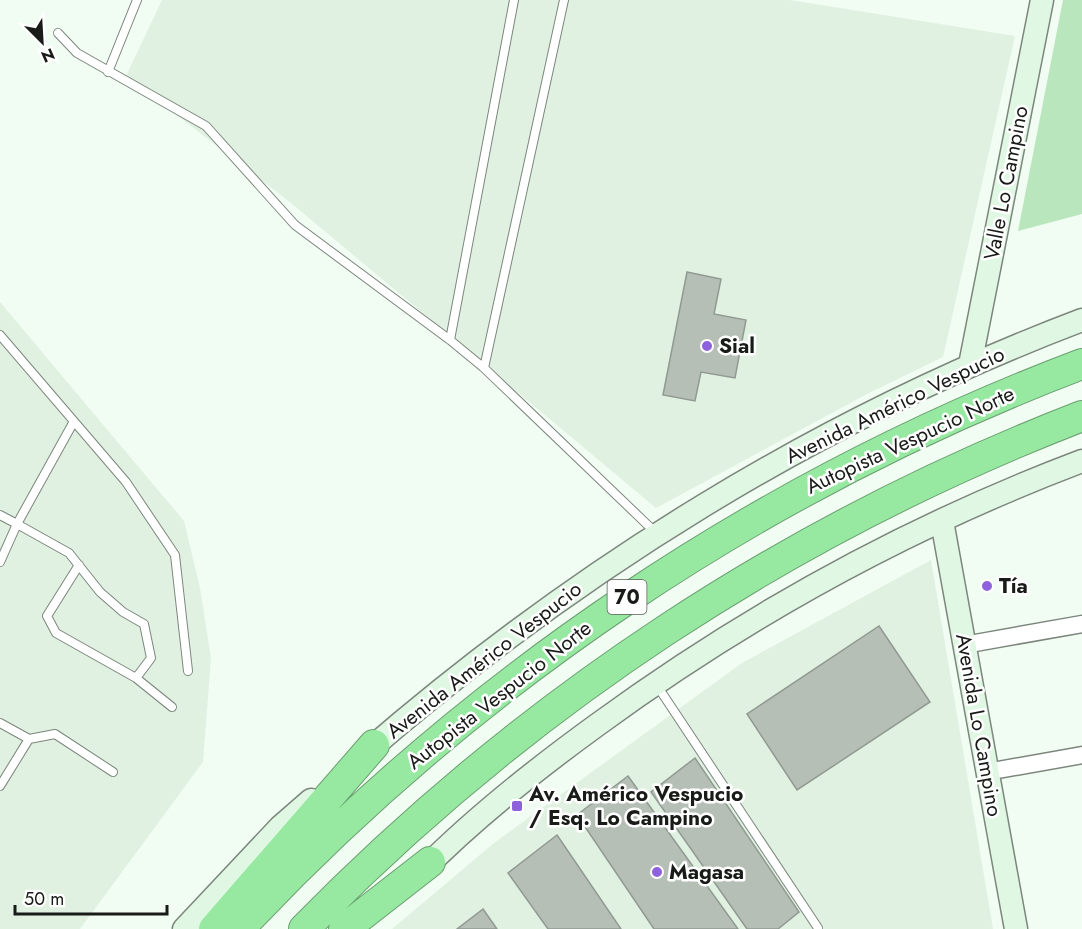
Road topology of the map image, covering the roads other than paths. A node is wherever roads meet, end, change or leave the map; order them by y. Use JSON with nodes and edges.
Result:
{"nodes":[{"id":1,"x":137,"y":0,"type":"edge"},
{"id":2,"x":514,"y":0,"type":"edge"},
{"id":3,"x":564,"y":0,"type":"edge"},
{"id":4,"x":1042,"y":0,"type":"edge"},
{"id":5,"x":58,"y":33,"type":"dead end"},
{"id":6,"x":108,"y":72,"type":"junction"},
{"id":7,"x":1082,"y":320,"type":"edge"},
{"id":8,"x":0,"y":335,"type":"edge"},
{"id":9,"x":450,"y":340,"type":"junction"},
{"id":10,"x":1082,"y":364,"type":"edge"},
{"id":11,"x":970,"y":365,"type":"junction"},
{"id":12,"x":484,"y":368,"type":"junction"},
{"id":13,"x":1082,"y":416,"type":"edge"},
{"id":14,"x":73,"y":423,"type":"junction"},
{"id":15,"x":1081,"y":462,"type":"edge"},
{"id":16,"x":0,"y":515,"type":"edge"},
{"id":17,"x":942,"y":520,"type":"junction"},
{"id":18,"x":17,"y":524,"type":"junction"},
{"id":19,"x":657,"y":534,"type":"junction"},
{"id":20,"x":0,"y":562,"type":"edge"},
{"id":21,"x":79,"y":565,"type":"junction"},
{"id":22,"x":1082,"y":624,"type":"edge"},
{"id":23,"x":964,"y":645,"type":"junction"},
{"id":24,"x":188,"y":671,"type":"dead end"},
{"id":25,"x":136,"y":678,"type":"junction"},
{"id":26,"x":656,"y":684,"type":"junction"},
{"id":27,"x":172,"y":707,"type":"dead end"},
{"id":28,"x":0,"y":723,"type":"edge"},
{"id":29,"x":29,"y":739,"type":"junction"},
{"id":30,"x":374,"y":746,"type":"junction"},
{"id":31,"x":1082,"y":755,"type":"edge"},
{"id":32,"x":113,"y":772,"type":"dead end"},
{"id":33,"x":987,"y":772,"type":"junction"},
{"id":34,"x":0,"y":786,"type":"edge"},
{"id":35,"x":430,"y":862,"type":"junction"},
{"id":36,"x":818,"y":928,"type":"edge"},
{"id":37,"x":184,"y":929,"type":"edge"},
{"id":38,"x":214,"y":929,"type":"edge"},
{"id":39,"x":239,"y":929,"type":"edge"},
{"id":40,"x":304,"y":929,"type":"edge"},
{"id":41,"x":344,"y":929,"type":"edge"},
{"id":42,"x":364,"y":929,"type":"edge"},
{"id":43,"x":1016,"y":929,"type":"edge"}],
"edges":[{"from":1,"to":6,"type":"lane"},
{"from":2,"to":9,"type":"lane"},
{"from":3,"to":12,"type":"lane"},
{"from":4,"to":11,"type":"main road","name":"Valle Lo Campino"},
{"from":5,"to":6,"type":"lane"},
{"from":6,"to":9,"type":"lane"},
{"from":7,"to":11,"type":"main road","name":"Avenida Américo Vespucio"},
{"from":8,"to":14,"type":"lane"},
{"from":9,"to":12,"type":"lane"},
{"from":10,"to":39,"type":"highway","name":"Autopista Vespucio Norte","number":"70"},
{"from":11,"to":19,"type":"main road","name":"Avenida Américo Vespucio"},
{"from":12,"to":19,"type":"lane"},
{"from":13,"to":40,"type":"highway","name":"Autopista Vespucio Norte","number":"70"},
{"from":14,"to":18,"type":"lane"},
{"from":14,"to":24,"type":"lane"},
{"from":15,"to":17,"type":"main road"},
{"from":16,"to":18,"type":"lane"},
{"from":17,"to":23,"type":"main road","name":"Avenida Lo Campino"},
{"from":17,"to":26,"type":"main road"},
{"from":18,"to":20,"type":"lane"},
{"from":18,"to":21,"type":"lane"},
{"from":19,"to":30,"type":"main road","name":"Avenida Américo Vespucio"},
{"from":21,"to":25,"type":"lane"},
{"from":21,"to":25,"type":"lane"},
{"from":22,"to":23,"type":"street"},
{"from":23,"to":33,"type":"main road","name":"Avenida Lo Campino"},
{"from":25,"to":27,"type":"lane"},
{"from":26,"to":35,"type":"main road"},
{"from":26,"to":36,"type":"lane"},
{"from":28,"to":29,"type":"lane"},
{"from":29,"to":32,"type":"lane"},
{"from":29,"to":34,"type":"lane"},
{"from":30,"to":37,"type":"main road","name":"Avenida Américo Vespucio"},
{"from":30,"to":38,"type":"highway"},
{"from":31,"to":33,"type":"street"},
{"from":33,"to":43,"type":"main road","name":"Avenida Lo Campino"},
{"from":35,"to":41,"type":"highway"},
{"from":35,"to":42,"type":"main road"}]}
